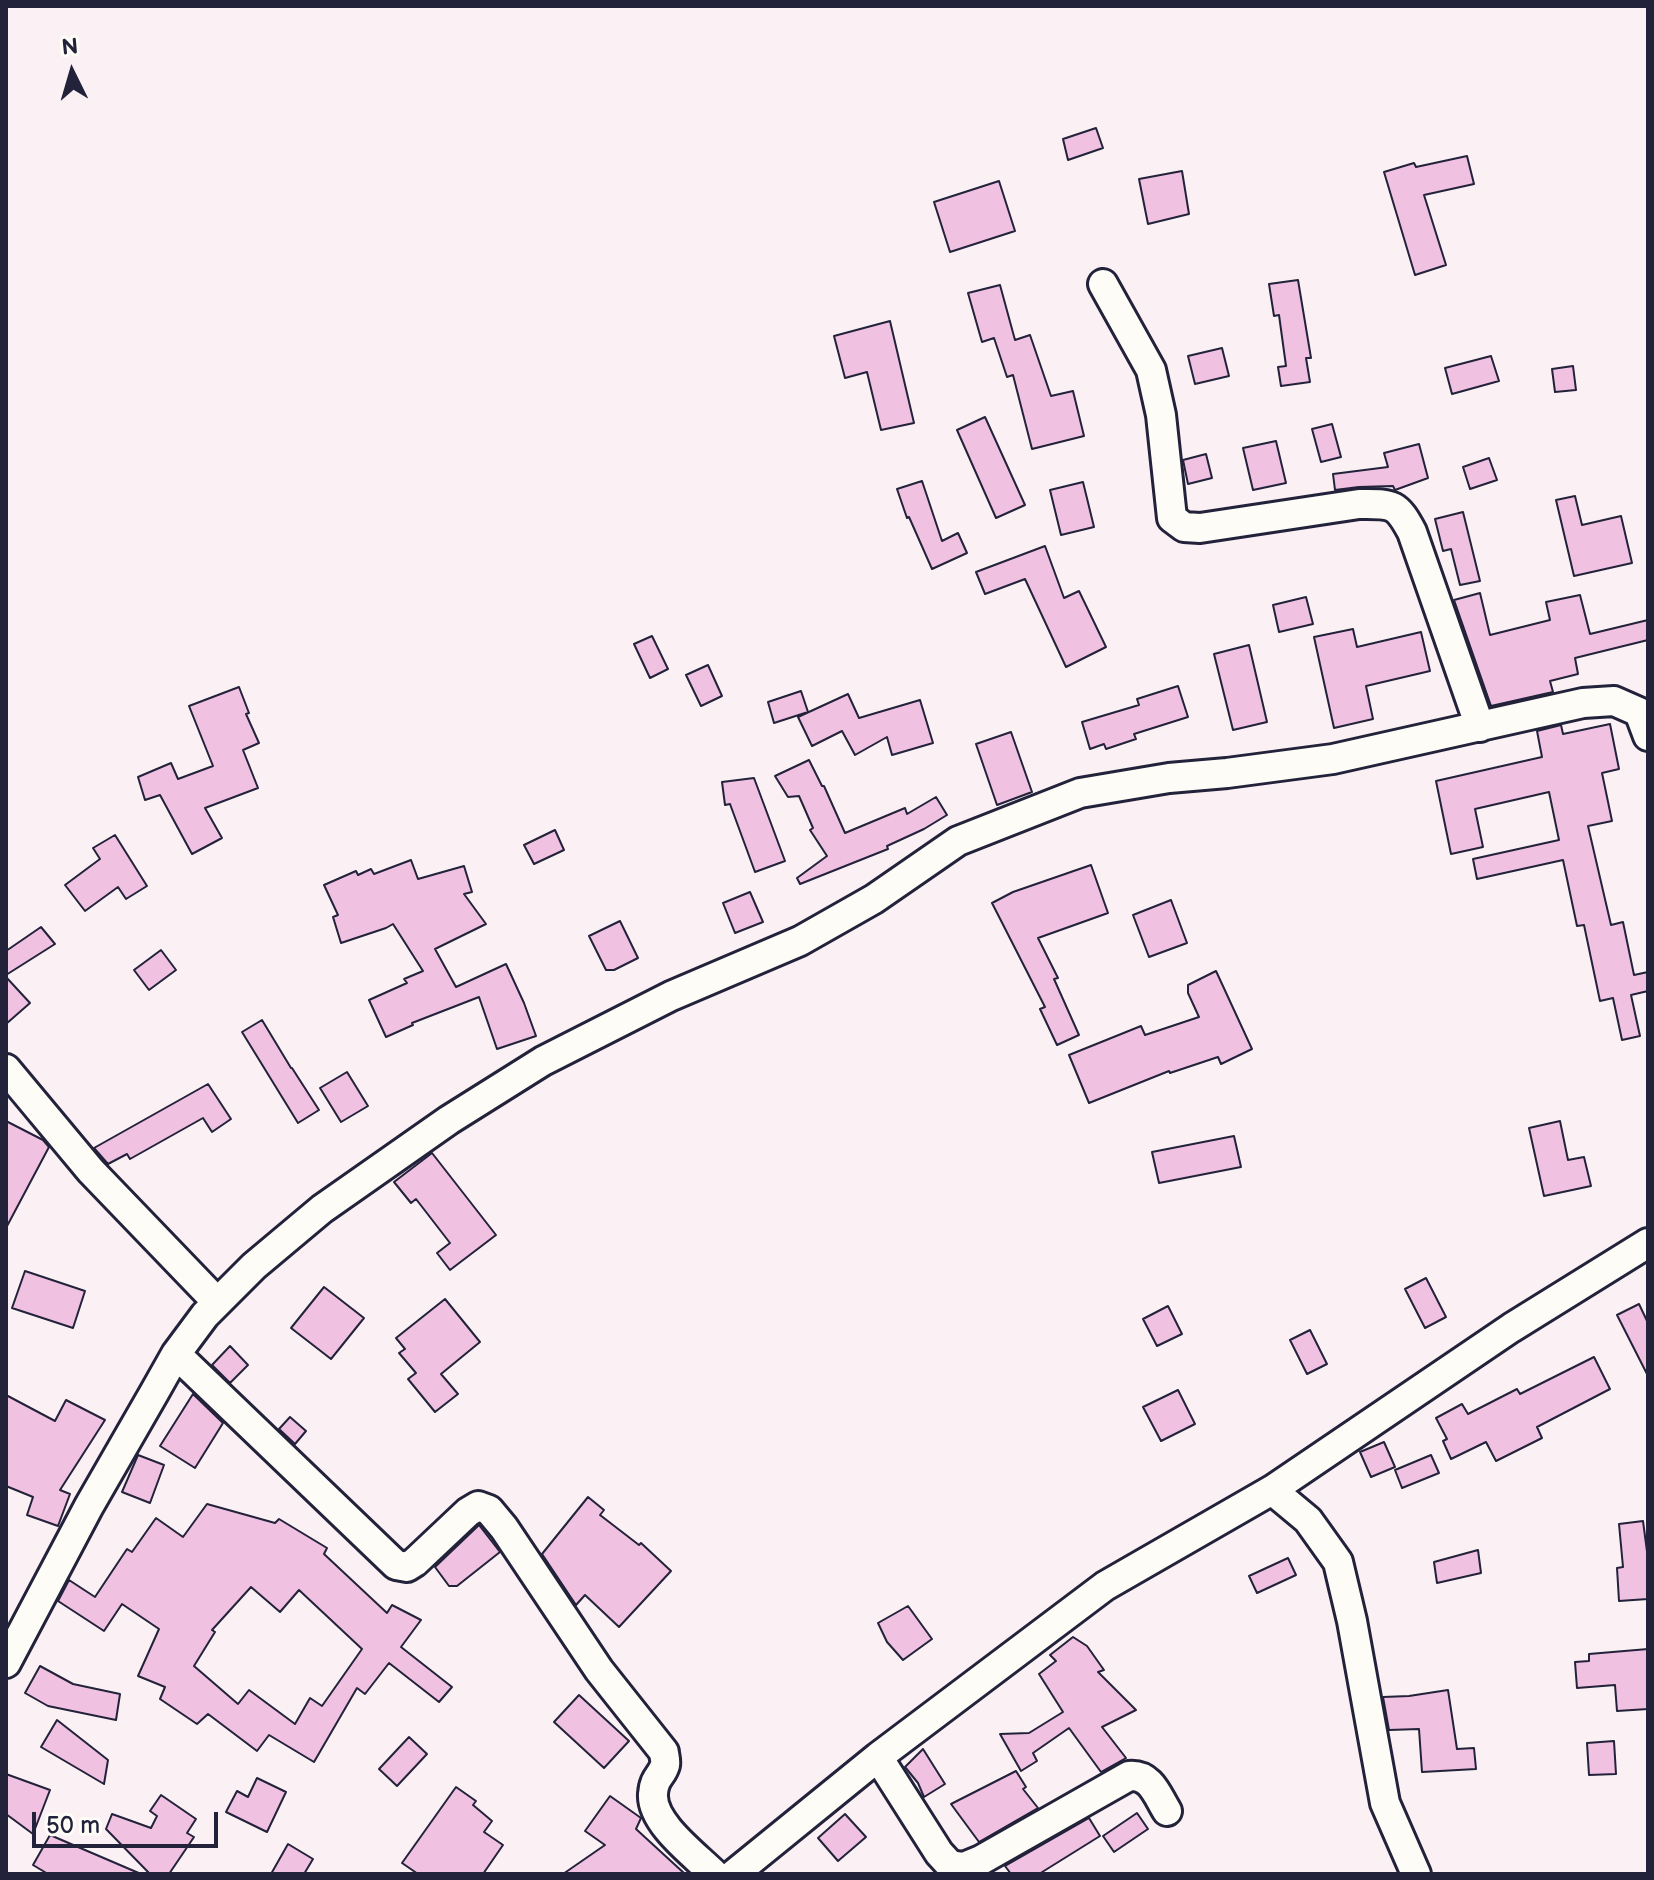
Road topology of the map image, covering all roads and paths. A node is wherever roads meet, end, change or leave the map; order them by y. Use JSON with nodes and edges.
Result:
{"nodes":[{"id":1,"x":1103,"y":284,"type":"dead end"},
{"id":2,"x":1480,"y":727,"type":"junction"},
{"id":3,"x":1648,"y":736,"type":"edge"},
{"id":4,"x":6,"y":1069,"type":"edge"},
{"id":5,"x":1648,"y":1243,"type":"edge"},
{"id":6,"x":217,"y":1302,"type":"junction"},
{"id":7,"x":176,"y":1354,"type":"junction"},
{"id":8,"x":1272,"y":1490,"type":"junction"},
{"id":9,"x":6,"y":1663,"type":"edge"},
{"id":10,"x":878,"y":1757,"type":"junction"},
{"id":11,"x":1167,"y":1811,"type":"dead end"},
{"id":12,"x":714,"y":1874,"type":"edge"},
{"id":13,"x":734,"y":1874,"type":"edge"},
{"id":14,"x":1416,"y":1874,"type":"edge"}],
"edges":[{"from":1,"to":2,"type":"street"},
{"from":2,"to":3,"type":"street"},
{"from":2,"to":6,"type":"street"},
{"from":4,"to":6,"type":"street"},
{"from":5,"to":8,"type":"street"},
{"from":6,"to":7,"type":"street"},
{"from":7,"to":9,"type":"street"},
{"from":7,"to":12,"type":"street"},
{"from":8,"to":10,"type":"street"},
{"from":8,"to":14,"type":"street"},
{"from":10,"to":11,"type":"street"},
{"from":10,"to":13,"type":"street"}]}
